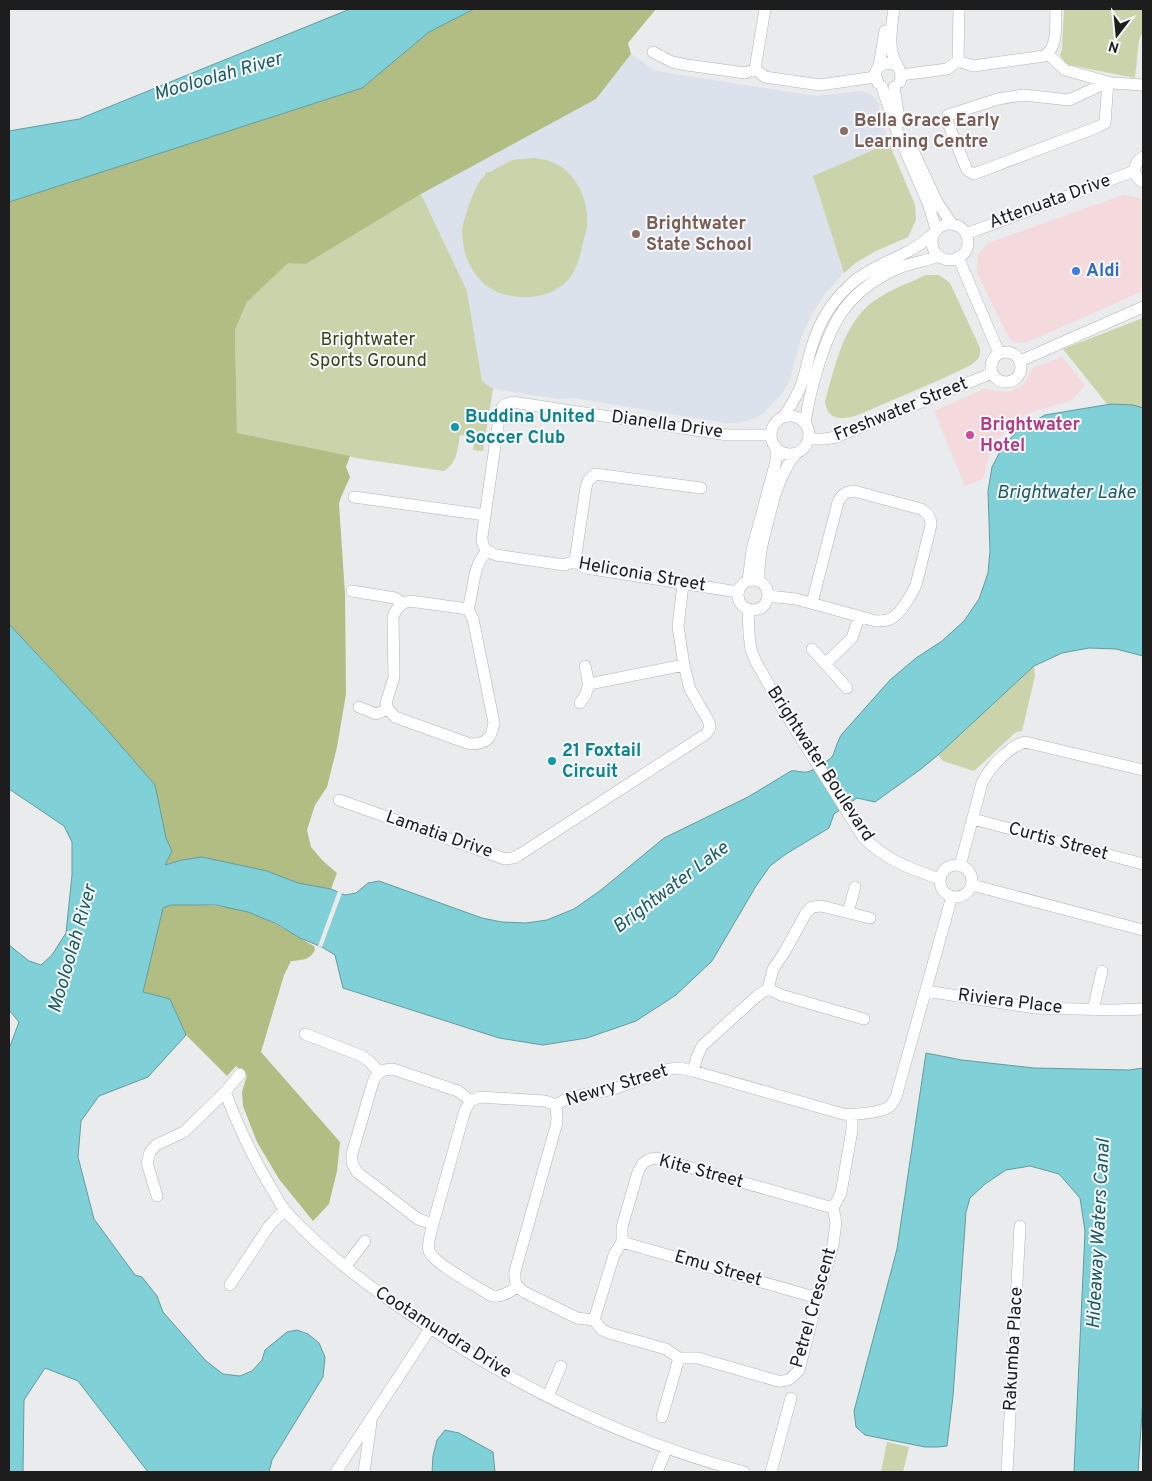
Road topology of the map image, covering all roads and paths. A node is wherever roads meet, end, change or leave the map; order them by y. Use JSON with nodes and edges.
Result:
{"nodes":[{"id":1,"x":765,"y":9,"type":"edge"},
{"id":2,"x":887,"y":9,"type":"edge"},
{"id":3,"x":894,"y":9,"type":"edge"},
{"id":4,"x":960,"y":9,"type":"edge"},
{"id":5,"x":1056,"y":9,"type":"edge"},
{"id":6,"x":654,"y":52,"type":"dead end"},
{"id":7,"x":1048,"y":54,"type":"junction"},
{"id":8,"x":958,"y":61,"type":"junction"},
{"id":9,"x":755,"y":69,"type":"junction"},
{"id":10,"x":899,"y":70,"type":"junction"},
{"id":11,"x":879,"y":77,"type":"junction"},
{"id":12,"x":1108,"y":82,"type":"junction"},
{"id":13,"x":1143,"y":85,"type":"edge"},
{"id":14,"x":894,"y":87,"type":"junction"},
{"id":15,"x":1143,"y":157,"type":"edge"},
{"id":16,"x":1134,"y":171,"type":"junction"},
{"id":17,"x":1143,"y":182,"type":"edge"},
{"id":18,"x":952,"y":224,"type":"junction"},
{"id":19,"x":935,"y":231,"type":"junction"},
{"id":20,"x":966,"y":234,"type":"junction"},
{"id":21,"x":940,"y":256,"type":"junction"},
{"id":22,"x":958,"y":257,"type":"junction"},
{"id":23,"x":1143,"y":307,"type":"edge"},
{"id":24,"x":999,"y":353,"type":"junction"},
{"id":25,"x":1020,"y":361,"type":"junction"},
{"id":26,"x":992,"y":373,"type":"junction"},
{"id":27,"x":784,"y":417,"type":"junction"},
{"id":28,"x":805,"y":423,"type":"junction"},
{"id":29,"x":771,"y":435,"type":"junction"},
{"id":30,"x":809,"y":439,"type":"junction"},
{"id":31,"x":776,"y":448,"type":"junction"},
{"id":32,"x":796,"y":453,"type":"junction"},
{"id":33,"x":701,"y":488,"type":"dead end"},
{"id":34,"x":354,"y":497,"type":"dead end"},
{"id":35,"x":485,"y":515,"type":"junction"},
{"id":36,"x":486,"y":551,"type":"junction"},
{"id":37,"x":575,"y":561,"type":"junction"},
{"id":38,"x":753,"y":581,"type":"junction"},
{"id":39,"x":683,"y":584,"type":"junction"},
{"id":40,"x":352,"y":591,"type":"dead end"},
{"id":41,"x":738,"y":592,"type":"junction"},
{"id":42,"x":768,"y":596,"type":"junction"},
{"id":43,"x":402,"y":603,"type":"junction"},
{"id":44,"x":812,"y":603,"type":"junction"},
{"id":45,"x":468,"y":609,"type":"junction"},
{"id":46,"x":748,"y":609,"type":"junction"},
{"id":47,"x":859,"y":617,"type":"junction"},
{"id":48,"x":812,"y":649,"type":"dead end"},
{"id":49,"x":825,"y":664,"type":"junction"},
{"id":50,"x":684,"y":665,"type":"junction"},
{"id":51,"x":585,"y":666,"type":"dead end"},
{"id":52,"x":589,"y":684,"type":"junction"},
{"id":53,"x":847,"y":688,"type":"dead end"},
{"id":54,"x":580,"y":703,"type":"dead end"},
{"id":55,"x":359,"y":707,"type":"dead end"},
{"id":56,"x":388,"y":709,"type":"junction"},
{"id":57,"x":1143,"y":770,"type":"edge"},
{"id":58,"x":339,"y":800,"type":"dead end"},
{"id":59,"x":973,"y":819,"type":"junction"},
{"id":60,"x":1143,"y":864,"type":"edge"},
{"id":61,"x":960,"y":866,"type":"junction"},
{"id":62,"x":940,"y":879,"type":"junction"},
{"id":63,"x":972,"y":884,"type":"junction"},
{"id":64,"x":855,"y":887,"type":"dead end"},
{"id":65,"x":952,"y":896,"type":"junction"},
{"id":66,"x":848,"y":912,"type":"junction"},
{"id":67,"x":870,"y":918,"type":"dead end"},
{"id":68,"x":1143,"y":930,"type":"edge"},
{"id":69,"x":1102,"y":971,"type":"dead end"},
{"id":70,"x":768,"y":989,"type":"junction"},
{"id":71,"x":926,"y":991,"type":"junction"},
{"id":72,"x":1143,"y":1009,"type":"edge"},
{"id":73,"x":1094,"y":1010,"type":"junction"},
{"id":74,"x":864,"y":1018,"type":"dead end"},
{"id":75,"x":305,"y":1034,"type":"dead end"},
{"id":76,"x":693,"y":1071,"type":"junction"},
{"id":77,"x":379,"y":1072,"type":"junction"},
{"id":78,"x":240,"y":1074,"type":"dead end"},
{"id":79,"x":224,"y":1092,"type":"junction"},
{"id":80,"x":471,"y":1101,"type":"junction"},
{"id":81,"x":556,"y":1105,"type":"junction"},
{"id":82,"x":852,"y":1115,"type":"junction"},
{"id":83,"x":157,"y":1196,"type":"dead end"},
{"id":84,"x":833,"y":1208,"type":"junction"},
{"id":85,"x":285,"y":1210,"type":"junction"},
{"id":86,"x":433,"y":1224,"type":"junction"},
{"id":87,"x":1020,"y":1226,"type":"dead end"},
{"id":88,"x":366,"y":1240,"type":"dead end"},
{"id":89,"x":622,"y":1242,"type":"junction"},
{"id":90,"x":345,"y":1267,"type":"junction"},
{"id":91,"x":230,"y":1285,"type":"dead end"},
{"id":92,"x":517,"y":1287,"type":"junction"},
{"id":93,"x":814,"y":1297,"type":"junction"},
{"id":94,"x":594,"y":1320,"type":"junction"},
{"id":95,"x":430,"y":1329,"type":"junction"},
{"id":96,"x":679,"y":1358,"type":"junction"},
{"id":97,"x":561,"y":1366,"type":"dead end"},
{"id":98,"x":548,"y":1396,"type":"junction"},
{"id":99,"x":791,"y":1398,"type":"dead end"},
{"id":100,"x":662,"y":1417,"type":"dead end"},
{"id":101,"x":371,"y":1419,"type":"junction"},
{"id":102,"x":667,"y":1448,"type":"junction"},
{"id":103,"x":336,"y":1472,"type":"edge"},
{"id":104,"x":364,"y":1472,"type":"edge"},
{"id":105,"x":657,"y":1472,"type":"edge"},
{"id":106,"x":744,"y":1472,"type":"edge"},
{"id":107,"x":771,"y":1472,"type":"edge"},
{"id":108,"x":1008,"y":1472,"type":"edge"}],
"edges":[{"from":1,"to":9,"type":"street"},
{"from":2,"to":11,"type":"street"},
{"from":3,"to":10,"type":"street"},
{"from":4,"to":8,"type":"street"},
{"from":5,"to":7,"type":"street"},
{"from":6,"to":9,"type":"street"},
{"from":7,"to":8,"type":"street"},
{"from":7,"to":12,"type":"street"},
{"from":8,"to":10,"type":"street"},
{"from":9,"to":11,"type":"street"},
{"from":10,"to":11,"type":"street"},
{"from":10,"to":14,"type":"street"},
{"from":11,"to":14,"type":"street"},
{"from":11,"to":19,"type":"street"},
{"from":12,"to":12,"type":"street"},
{"from":12,"to":13,"type":"street"},
{"from":14,"to":18,"type":"street"},
{"from":15,"to":16,"type":"street"},
{"from":16,"to":17,"type":"street"},
{"from":16,"to":20,"type":"street","name":"Attenuata Drive"},
{"from":18,"to":19,"type":"street"},
{"from":18,"to":20,"type":"street"},
{"from":19,"to":21,"type":"street"},
{"from":19,"to":27,"type":"street"},
{"from":20,"to":22,"type":"street"},
{"from":21,"to":22,"type":"street"},
{"from":21,"to":28,"type":"street"},
{"from":22,"to":24,"type":"street"},
{"from":23,"to":25,"type":"street"},
{"from":24,"to":25,"type":"street"},
{"from":24,"to":26,"type":"street"},
{"from":25,"to":26,"type":"street"},
{"from":26,"to":30,"type":"street","name":"Freshwater Street"},
{"from":27,"to":28,"type":"street"},
{"from":27,"to":29,"type":"street"},
{"from":28,"to":30,"type":"street"},
{"from":29,"to":31,"type":"street"},
{"from":29,"to":35,"type":"street","name":"Dianella Drive"},
{"from":30,"to":32,"type":"street"},
{"from":31,"to":32,"type":"street"},
{"from":31,"to":38,"type":"street"},
{"from":32,"to":38,"type":"street"},
{"from":33,"to":37,"type":"street"},
{"from":34,"to":35,"type":"street"},
{"from":35,"to":36,"type":"street"},
{"from":36,"to":37,"type":"street","name":"Heliconia Street"},
{"from":36,"to":45,"type":"street"},
{"from":37,"to":39,"type":"street","name":"Heliconia Street"},
{"from":38,"to":41,"type":"street"},
{"from":38,"to":42,"type":"street"},
{"from":39,"to":41,"type":"street","name":"Heliconia Street"},
{"from":39,"to":50,"type":"street","name":"Lamatia Drive"},
{"from":40,"to":43,"type":"street"},
{"from":41,"to":46,"type":"street"},
{"from":42,"to":44,"type":"street"},
{"from":42,"to":46,"type":"street"},
{"from":43,"to":45,"type":"street"},
{"from":43,"to":56,"type":"street"},
{"from":44,"to":47,"type":"street"},
{"from":44,"to":47,"type":"street"},
{"from":45,"to":56,"type":"street"},
{"from":46,"to":62,"type":"street","name":"Brightwater Boulevard"},
{"from":47,"to":49,"type":"street"},
{"from":48,"to":49,"type":"street"},
{"from":49,"to":53,"type":"street"},
{"from":50,"to":52,"type":"street"},
{"from":50,"to":58,"type":"street","name":"Lamatia Drive"},
{"from":51,"to":52,"type":"street"},
{"from":52,"to":54,"type":"street"},
{"from":55,"to":56,"type":"street"},
{"from":57,"to":59,"type":"street"},
{"from":59,"to":60,"type":"street","name":"Curtis Street"},
{"from":59,"to":61,"type":"street"},
{"from":61,"to":62,"type":"street"},
{"from":61,"to":63,"type":"street"},
{"from":62,"to":65,"type":"street"},
{"from":63,"to":65,"type":"street"},
{"from":63,"to":68,"type":"street"},
{"from":64,"to":66,"type":"street"},
{"from":65,"to":71,"type":"street","name":"Newry Street"},
{"from":66,"to":67,"type":"street"},
{"from":66,"to":70,"type":"street"},
{"from":69,"to":73,"type":"street"},
{"from":70,"to":74,"type":"street"},
{"from":70,"to":76,"type":"street"},
{"from":71,"to":73,"type":"street","name":"Riviera Place"},
{"from":71,"to":82,"type":"street","name":"Newry Street"},
{"from":72,"to":73,"type":"street","name":"Riviera Place"},
{"from":75,"to":77,"type":"street"},
{"from":76,"to":81,"type":"street","name":"Newry Street"},
{"from":76,"to":82,"type":"street","name":"Newry Street"},
{"from":77,"to":80,"type":"street"},
{"from":77,"to":86,"type":"street"},
{"from":78,"to":79,"type":"street"},
{"from":79,"to":83,"type":"street"},
{"from":79,"to":85,"type":"street","name":"Cootamundra Drive"},
{"from":80,"to":81,"type":"street","name":"Newry Street"},
{"from":80,"to":86,"type":"street"},
{"from":81,"to":92,"type":"street"},
{"from":82,"to":84,"type":"street","name":"Petrel Crescent"},
{"from":84,"to":89,"type":"street","name":"Kite Street"},
{"from":84,"to":93,"type":"street","name":"Petrel Crescent"},
{"from":85,"to":90,"type":"street","name":"Cootamundra Drive"},
{"from":85,"to":91,"type":"street"},
{"from":86,"to":92,"type":"street"},
{"from":87,"to":108,"type":"street","name":"Rakumba Place"},
{"from":88,"to":90,"type":"street"},
{"from":89,"to":93,"type":"street","name":"Emu Street"},
{"from":89,"to":94,"type":"street","name":"Kite Street"},
{"from":90,"to":95,"type":"street","name":"Cootamundra Drive"},
{"from":92,"to":94,"type":"street","name":"Petrel Crescent"},
{"from":93,"to":96,"type":"street","name":"Petrel Crescent"},
{"from":94,"to":96,"type":"street","name":"Petrel Crescent"},
{"from":95,"to":98,"type":"street","name":"Cootamundra Drive"},
{"from":95,"to":101,"type":"street"},
{"from":96,"to":100,"type":"street"},
{"from":97,"to":98,"type":"street"},
{"from":98,"to":102,"type":"street","name":"Cootamundra Drive"},
{"from":99,"to":107,"type":"street"},
{"from":101,"to":103,"type":"street"},
{"from":101,"to":104,"type":"street"},
{"from":102,"to":105,"type":"street"},
{"from":102,"to":106,"type":"street","name":"Cootamundra Drive"}]}
